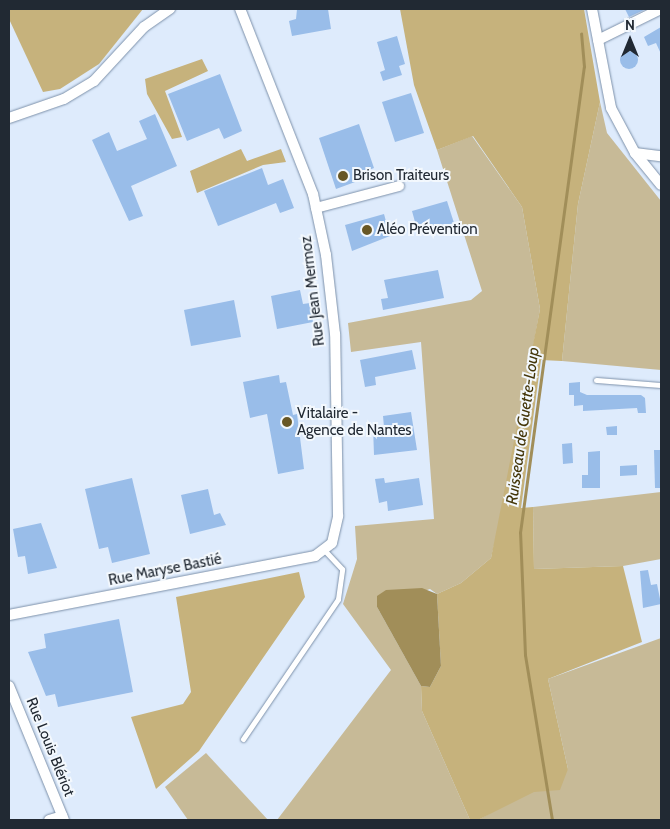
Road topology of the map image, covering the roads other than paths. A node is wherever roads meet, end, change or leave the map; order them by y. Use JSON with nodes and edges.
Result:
{"nodes":[{"id":1,"x":170,"y":9,"type":"edge"},
{"id":2,"x":240,"y":9,"type":"edge"},
{"id":3,"x":592,"y":9,"type":"edge"},
{"id":4,"x":661,"y":9,"type":"edge"},
{"id":5,"x":598,"y":40,"type":"junction"},
{"id":6,"x":9,"y":118,"type":"edge"},
{"id":7,"x":636,"y":153,"type":"junction"},
{"id":8,"x":661,"y":156,"type":"edge"},
{"id":9,"x":661,"y":185,"type":"edge"},
{"id":10,"x":400,"y":186,"type":"dead end"},
{"id":11,"x":316,"y":208,"type":"junction"},
{"id":12,"x":596,"y":380,"type":"dead end"},
{"id":13,"x":661,"y":385,"type":"edge"},
{"id":14,"x":326,"y":552,"type":"junction"},
{"id":15,"x":9,"y":615,"type":"edge"},
{"id":16,"x":9,"y":686,"type":"edge"},
{"id":17,"x":243,"y":739,"type":"dead end"},
{"id":18,"x":63,"y":818,"type":"edge"},
{"id":19,"x":49,"y":820,"type":"edge"}],
"edges":[{"from":1,"to":6,"type":"street"},
{"from":2,"to":11,"type":"street","name":"Rue Jean Mermoz"},
{"from":3,"to":5,"type":"street"},
{"from":4,"to":5,"type":"street"},
{"from":5,"to":7,"type":"street"},
{"from":7,"to":8,"type":"street"},
{"from":7,"to":9,"type":"street"},
{"from":10,"to":11,"type":"street"},
{"from":11,"to":14,"type":"street","name":"Rue Jean Mermoz"},
{"from":12,"to":13,"type":"lane"},
{"from":14,"to":15,"type":"street","name":"Rue Maryse Bastié"},
{"from":14,"to":17,"type":"lane"},
{"from":16,"to":18,"type":"street","name":"Rue Louis Blériot"},
{"from":18,"to":19,"type":"street"}]}
